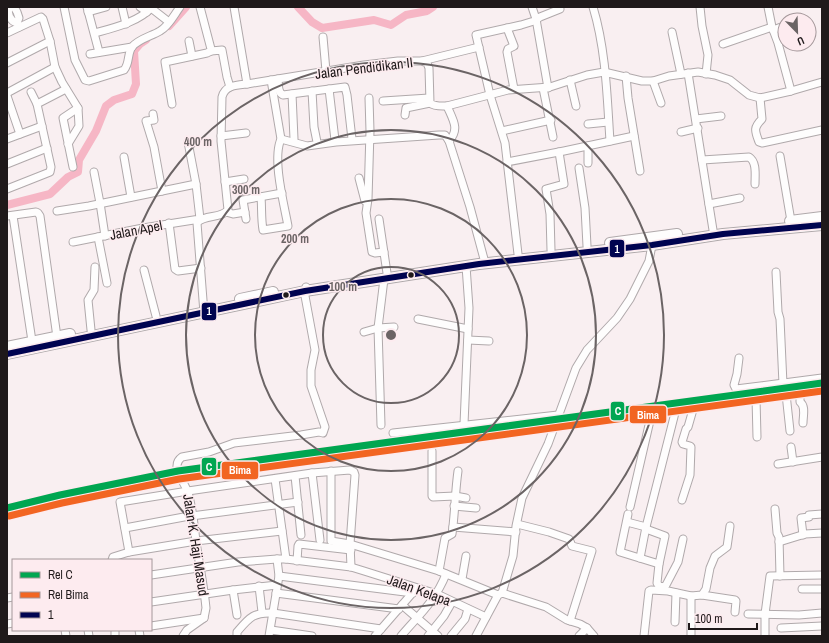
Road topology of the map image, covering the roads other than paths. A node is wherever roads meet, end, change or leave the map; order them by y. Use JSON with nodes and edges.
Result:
{"nodes":[{"id":1,"x":9,"y":7,"type":"edge"},
{"id":2,"x":14,"y":7,"type":"edge"},
{"id":3,"x":64,"y":7,"type":"edge"},
{"id":4,"x":106,"y":7,"type":"edge"},
{"id":5,"x":122,"y":7,"type":"edge"},
{"id":6,"x":140,"y":7,"type":"edge"},
{"id":7,"x":180,"y":7,"type":"edge"},
{"id":8,"x":200,"y":7,"type":"edge"},
{"id":9,"x":234,"y":7,"type":"edge"},
{"id":10,"x":532,"y":7,"type":"edge"},
{"id":11,"x":593,"y":7,"type":"edge"},
{"id":12,"x":700,"y":7,"type":"edge"},
{"id":13,"x":768,"y":7,"type":"edge"},
{"id":14,"x":150,"y":9,"type":"edge"},
{"id":15,"x":560,"y":9,"type":"dead end"},
{"id":16,"x":88,"y":10,"type":"edge"},
{"id":17,"x":536,"y":19,"type":"junction"},
{"id":18,"x":169,"y":22,"type":"junction"},
{"id":19,"x":126,"y":24,"type":"junction"},
{"id":20,"x":18,"y":25,"type":"junction"},
{"id":21,"x":777,"y":27,"type":"edge"},
{"id":22,"x":507,"y":28,"type":"junction"},
{"id":23,"x":773,"y":28,"type":"junction"},
{"id":24,"x":672,"y":32,"type":"dead end"},
{"id":25,"x":7,"y":33,"type":"edge"},
{"id":26,"x":95,"y":33,"type":"junction"},
{"id":27,"x":323,"y":37,"type":"dead end"},
{"id":28,"x":50,"y":41,"type":"junction"},
{"id":29,"x":189,"y":41,"type":"dead end"},
{"id":30,"x":723,"y":44,"type":"dead end"},
{"id":31,"x":132,"y":47,"type":"junction"},
{"id":32,"x":479,"y":47,"type":"junction"},
{"id":33,"x":210,"y":51,"type":"junction"},
{"id":34,"x":99,"y":52,"type":"junction"},
{"id":35,"x":90,"y":54,"type":"dead end"},
{"id":36,"x":192,"y":56,"type":"junction"},
{"id":37,"x":422,"y":60,"type":"junction"},
{"id":38,"x":7,"y":63,"type":"edge"},
{"id":39,"x":55,"y":68,"type":"junction"},
{"id":40,"x":326,"y":71,"type":"junction"},
{"id":41,"x":245,"y":72,"type":"junction"},
{"id":42,"x":604,"y":72,"type":"junction"},
{"id":43,"x":685,"y":74,"type":"junction"},
{"id":44,"x":706,"y":74,"type":"junction"},
{"id":45,"x":626,"y":76,"type":"junction"},
{"id":46,"x":275,"y":80,"type":"junction"},
{"id":47,"x":570,"y":80,"type":"junction"},
{"id":48,"x":653,"y":81,"type":"junction"},
{"id":49,"x":822,"y":82,"type":"edge"},
{"id":50,"x":247,"y":84,"type":"junction"},
{"id":51,"x":233,"y":86,"type":"junction"},
{"id":52,"x":545,"y":88,"type":"junction"},
{"id":53,"x":66,"y":89,"type":"junction"},
{"id":54,"x":329,"y":89,"type":"junction"},
{"id":55,"x":514,"y":89,"type":"junction"},
{"id":56,"x":312,"y":91,"type":"junction"},
{"id":57,"x":791,"y":91,"type":"junction"},
{"id":58,"x":31,"y":92,"type":"dead end"},
{"id":59,"x":7,"y":93,"type":"edge"},
{"id":60,"x":292,"y":94,"type":"junction"},
{"id":61,"x":490,"y":95,"type":"junction"},
{"id":62,"x":7,"y":96,"type":"edge"},
{"id":63,"x":369,"y":98,"type":"dead end"},
{"id":64,"x":405,"y":98,"type":"junction"},
{"id":65,"x":760,"y":98,"type":"junction"},
{"id":66,"x":383,"y":101,"type":"dead end"},
{"id":67,"x":430,"y":101,"type":"junction"},
{"id":68,"x":661,"y":103,"type":"dead end"},
{"id":69,"x":37,"y":104,"type":"junction"},
{"id":70,"x":172,"y":104,"type":"dead end"},
{"id":71,"x":447,"y":106,"type":"junction"},
{"id":72,"x":576,"y":106,"type":"dead end"},
{"id":73,"x":78,"y":108,"type":"junction"},
{"id":74,"x":153,"y":114,"type":"dead end"},
{"id":75,"x":721,"y":116,"type":"dead end"},
{"id":76,"x":696,"y":119,"type":"junction"},
{"id":77,"x":551,"y":120,"type":"junction"},
{"id":78,"x":608,"y":122,"type":"junction"},
{"id":79,"x":588,"y":124,"type":"dead end"},
{"id":80,"x":42,"y":126,"type":"junction"},
{"id":81,"x":698,"y":128,"type":"junction"},
{"id":82,"x":822,"y":130,"type":"edge"},
{"id":83,"x":502,"y":131,"type":"junction"},
{"id":84,"x":682,"y":132,"type":"dead end"},
{"id":85,"x":246,"y":133,"type":"dead end"},
{"id":86,"x":20,"y":134,"type":"junction"},
{"id":87,"x":221,"y":136,"type":"junction"},
{"id":88,"x":634,"y":136,"type":"junction"},
{"id":89,"x":553,"y":137,"type":"dead end"},
{"id":90,"x":7,"y":139,"type":"edge"},
{"id":91,"x":294,"y":139,"type":"dead end"},
{"id":92,"x":352,"y":139,"type":"dead end"},
{"id":93,"x":281,"y":140,"type":"junction"},
{"id":94,"x":335,"y":140,"type":"dead end"},
{"id":95,"x":369,"y":140,"type":"junction"},
{"id":96,"x":449,"y":141,"type":"junction"},
{"id":97,"x":610,"y":141,"type":"junction"},
{"id":98,"x":188,"y":142,"type":"dead end"},
{"id":99,"x":316,"y":142,"type":"dead end"},
{"id":100,"x":68,"y":144,"type":"junction"},
{"id":101,"x":588,"y":146,"type":"junction"},
{"id":102,"x":47,"y":148,"type":"junction"},
{"id":103,"x":559,"y":152,"type":"junction"},
{"id":104,"x":780,"y":156,"type":"dead end"},
{"id":105,"x":124,"y":157,"type":"dead end"},
{"id":106,"x":702,"y":160,"type":"junction"},
{"id":107,"x":507,"y":162,"type":"junction"},
{"id":108,"x":588,"y":163,"type":"dead end"},
{"id":109,"x":7,"y":164,"type":"edge"},
{"id":110,"x":73,"y":167,"type":"dead end"},
{"id":111,"x":579,"y":168,"type":"dead end"},
{"id":112,"x":640,"y":171,"type":"dead end"},
{"id":113,"x":94,"y":172,"type":"dead end"},
{"id":114,"x":359,"y":178,"type":"dead end"},
{"id":115,"x":244,"y":179,"type":"dead end"},
{"id":116,"x":225,"y":182,"type":"junction"},
{"id":117,"x":196,"y":184,"type":"junction"},
{"id":118,"x":755,"y":184,"type":"dead end"},
{"id":119,"x":7,"y":189,"type":"edge"},
{"id":120,"x":162,"y":191,"type":"junction"},
{"id":121,"x":282,"y":194,"type":"junction"},
{"id":122,"x":131,"y":197,"type":"junction"},
{"id":123,"x":261,"y":197,"type":"junction"},
{"id":124,"x":740,"y":198,"type":"dead end"},
{"id":125,"x":100,"y":203,"type":"junction"},
{"id":126,"x":709,"y":204,"type":"junction"},
{"id":127,"x":366,"y":206,"type":"junction"},
{"id":128,"x":57,"y":211,"type":"dead end"},
{"id":129,"x":226,"y":212,"type":"junction"},
{"id":130,"x":10,"y":216,"type":"edge"},
{"id":131,"x":822,"y":217,"type":"edge"},
{"id":132,"x":379,"y":219,"type":"dead end"},
{"id":133,"x":200,"y":220,"type":"junction"},
{"id":134,"x":791,"y":221,"type":"junction"},
{"id":135,"x":169,"y":223,"type":"junction"},
{"id":136,"x":822,"y":224,"type":"edge"},
{"id":137,"x":713,"y":230,"type":"junction"},
{"id":138,"x":101,"y":236,"type":"junction"},
{"id":139,"x":74,"y":242,"type":"dead end"},
{"id":140,"x":652,"y":245,"type":"junction"},
{"id":141,"x":586,"y":246,"type":"junction"},
{"id":142,"x":551,"y":250,"type":"junction"},
{"id":143,"x":384,"y":252,"type":"junction"},
{"id":144,"x":518,"y":254,"type":"junction"},
{"id":145,"x":484,"y":259,"type":"junction"},
{"id":146,"x":466,"y":266,"type":"junction"},
{"id":147,"x":95,"y":267,"type":"dead end"},
{"id":148,"x":201,"y":268,"type":"junction"},
{"id":149,"x":144,"y":270,"type":"dead end"},
{"id":150,"x":776,"y":272,"type":"dead end"},
{"id":151,"x":385,"y":276,"type":"junction"},
{"id":152,"x":107,"y":283,"type":"dead end"},
{"id":153,"x":306,"y":289,"type":"junction"},
{"id":154,"x":204,"y":309,"type":"junction"},
{"id":155,"x":156,"y":316,"type":"junction"},
{"id":156,"x":418,"y":319,"type":"dead end"},
{"id":157,"x":394,"y":327,"type":"dead end"},
{"id":158,"x":378,"y":328,"type":"junction"},
{"id":159,"x":468,"y":329,"type":"junction"},
{"id":160,"x":91,"y":330,"type":"junction"},
{"id":161,"x":364,"y":332,"type":"dead end"},
{"id":162,"x":57,"y":337,"type":"junction"},
{"id":163,"x":32,"y":339,"type":"junction"},
{"id":164,"x":468,"y":340,"type":"junction"},
{"id":165,"x":489,"y":341,"type":"dead end"},
{"id":166,"x":7,"y":347,"type":"edge"},
{"id":167,"x":7,"y":354,"type":"edge"},
{"id":168,"x":738,"y":358,"type":"dead end"},
{"id":169,"x":822,"y":378,"type":"edge"},
{"id":170,"x":783,"y":384,"type":"junction"},
{"id":171,"x":822,"y":389,"type":"edge"},
{"id":172,"x":800,"y":392,"type":"junction"},
{"id":173,"x":786,"y":394,"type":"junction"},
{"id":174,"x":756,"y":398,"type":"junction"},
{"id":175,"x":694,"y":406,"type":"junction"},
{"id":176,"x":676,"y":409,"type":"junction"},
{"id":177,"x":652,"y":412,"type":"junction"},
{"id":178,"x":558,"y":415,"type":"junction"},
{"id":179,"x":803,"y":423,"type":"dead end"},
{"id":180,"x":464,"y":424,"type":"junction"},
{"id":181,"x":381,"y":425,"type":"dead end"},
{"id":182,"x":555,"y":425,"type":"junction"},
{"id":183,"x":790,"y":430,"type":"dead end"},
{"id":184,"x":393,"y":433,"type":"dead end"},
{"id":185,"x":757,"y":437,"type":"dead end"},
{"id":186,"x":791,"y":447,"type":"dead end"},
{"id":187,"x":432,"y":451,"type":"dead end"},
{"id":188,"x":822,"y":457,"type":"edge"},
{"id":189,"x":793,"y":462,"type":"junction"},
{"id":190,"x":778,"y":464,"type":"dead end"},
{"id":191,"x":331,"y":471,"type":"junction"},
{"id":192,"x":458,"y":471,"type":"dead end"},
{"id":193,"x":312,"y":473,"type":"junction"},
{"id":194,"x":294,"y":476,"type":"junction"},
{"id":195,"x":275,"y":479,"type":"junction"},
{"id":196,"x":188,"y":491,"type":"junction"},
{"id":197,"x":455,"y":496,"type":"junction"},
{"id":198,"x":466,"y":498,"type":"dead end"},
{"id":199,"x":682,"y":500,"type":"dead end"},
{"id":200,"x":298,"y":502,"type":"junction"},
{"id":201,"x":278,"y":504,"type":"junction"},
{"id":202,"x":454,"y":506,"type":"junction"},
{"id":203,"x":476,"y":508,"type":"dead end"},
{"id":204,"x":775,"y":510,"type":"dead end"},
{"id":205,"x":822,"y":514,"type":"edge"},
{"id":206,"x":193,"y":516,"type":"junction"},
{"id":207,"x":627,"y":522,"type":"junction"},
{"id":208,"x":517,"y":524,"type":"junction"},
{"id":209,"x":730,"y":526,"type":"dead end"},
{"id":210,"x":453,"y":527,"type":"junction"},
{"id":211,"x":125,"y":528,"type":"junction"},
{"id":212,"x":646,"y":528,"type":"junction"},
{"id":213,"x":282,"y":531,"type":"junction"},
{"id":214,"x":516,"y":532,"type":"junction"},
{"id":215,"x":822,"y":533,"type":"edge"},
{"id":216,"x":301,"y":535,"type":"dead end"},
{"id":217,"x":803,"y":535,"type":"junction"},
{"id":218,"x":683,"y":539,"type":"dead end"},
{"id":219,"x":320,"y":540,"type":"dead end"},
{"id":220,"x":196,"y":541,"type":"junction"},
{"id":221,"x":779,"y":542,"type":"junction"},
{"id":222,"x":350,"y":547,"type":"junction"},
{"id":223,"x":130,"y":552,"type":"junction"},
{"id":224,"x":466,"y":556,"type":"dead end"},
{"id":225,"x":640,"y":558,"type":"junction"},
{"id":226,"x":112,"y":559,"type":"edge"},
{"id":227,"x":277,"y":559,"type":"junction"},
{"id":228,"x":286,"y":559,"type":"junction"},
{"id":229,"x":296,"y":560,"type":"junction"},
{"id":230,"x":659,"y":564,"type":"junction"},
{"id":231,"x":200,"y":567,"type":"junction"},
{"id":232,"x":351,"y":567,"type":"junction"},
{"id":233,"x":443,"y":572,"type":"junction"},
{"id":234,"x":822,"y":575,"type":"edge"},
{"id":235,"x":152,"y":576,"type":"edge"},
{"id":236,"x":279,"y":576,"type":"junction"},
{"id":237,"x":780,"y":576,"type":"junction"},
{"id":238,"x":462,"y":579,"type":"junction"},
{"id":239,"x":277,"y":585,"type":"dead end"},
{"id":240,"x":259,"y":586,"type":"junction"},
{"id":241,"x":802,"y":588,"type":"dead end"},
{"id":242,"x":822,"y":589,"type":"edge"},
{"id":243,"x":233,"y":590,"type":"junction"},
{"id":244,"x":414,"y":591,"type":"junction"},
{"id":245,"x":276,"y":593,"type":"junction"},
{"id":246,"x":676,"y":593,"type":"junction"},
{"id":247,"x":204,"y":594,"type":"junction"},
{"id":248,"x":437,"y":594,"type":"junction"},
{"id":249,"x":500,"y":594,"type":"junction"},
{"id":250,"x":702,"y":595,"type":"junction"},
{"id":251,"x":691,"y":596,"type":"junction"},
{"id":252,"x":152,"y":602,"type":"edge"},
{"id":253,"x":452,"y":602,"type":"junction"},
{"id":254,"x":401,"y":607,"type":"junction"},
{"id":255,"x":468,"y":609,"type":"junction"},
{"id":256,"x":262,"y":612,"type":"junction"},
{"id":257,"x":273,"y":612,"type":"junction"},
{"id":258,"x":735,"y":612,"type":"dead end"},
{"id":259,"x":822,"y":613,"type":"edge"},
{"id":260,"x":748,"y":614,"type":"dead end"},
{"id":261,"x":765,"y":614,"type":"junction"},
{"id":262,"x":237,"y":615,"type":"dead end"},
{"id":263,"x":486,"y":617,"type":"junction"},
{"id":264,"x":204,"y":618,"type":"junction"},
{"id":265,"x":417,"y":618,"type":"junction"},
{"id":266,"x":570,"y":620,"type":"junction"},
{"id":267,"x":675,"y":622,"type":"dead end"},
{"id":268,"x":152,"y":626,"type":"edge"},
{"id":269,"x":822,"y":626,"type":"edge"},
{"id":270,"x":586,"y":628,"type":"junction"},
{"id":271,"x":781,"y":628,"type":"dead end"},
{"id":272,"x":381,"y":629,"type":"junction"},
{"id":273,"x":270,"y":633,"type":"edge"},
{"id":274,"x":430,"y":633,"type":"edge"},
{"id":275,"x":184,"y":636,"type":"edge"},
{"id":276,"x":236,"y":636,"type":"edge"},
{"id":277,"x":312,"y":636,"type":"edge"},
{"id":278,"x":375,"y":636,"type":"edge"},
{"id":279,"x":401,"y":636,"type":"edge"},
{"id":280,"x":438,"y":636,"type":"edge"},
{"id":281,"x":451,"y":636,"type":"edge"},
{"id":282,"x":476,"y":636,"type":"edge"},
{"id":283,"x":579,"y":636,"type":"edge"},
{"id":284,"x":594,"y":636,"type":"edge"},
{"id":285,"x":644,"y":636,"type":"edge"},
{"id":286,"x":692,"y":636,"type":"edge"},
{"id":287,"x":765,"y":636,"type":"edge"}],
"edges":[{"from":1,"to":20,"type":"street"},
{"from":2,"to":20,"type":"street"},
{"from":3,"to":31,"type":"street"},
{"from":4,"to":16,"type":"street"},
{"from":5,"to":19,"type":"street"},
{"from":6,"to":14,"type":"street"},
{"from":7,"to":18,"type":"street"},
{"from":8,"to":33,"type":"street"},
{"from":9,"to":41,"type":"street"},
{"from":10,"to":17,"type":"street"},
{"from":11,"to":42,"type":"street"},
{"from":12,"to":44,"type":"street"},
{"from":13,"to":23,"type":"street"},
{"from":14,"to":18,"type":"street"},
{"from":14,"to":19,"type":"street"},
{"from":15,"to":17,"type":"street"},
{"from":16,"to":26,"type":"street"},
{"from":17,"to":22,"type":"street"},
{"from":17,"to":52,"type":"street"},
{"from":18,"to":31,"type":"street"},
{"from":19,"to":26,"type":"street"},
{"from":20,"to":25,"type":"street"},
{"from":20,"to":28,"type":"street"},
{"from":21,"to":23,"type":"street"},
{"from":22,"to":32,"type":"street"},
{"from":22,"to":55,"type":"street"},
{"from":23,"to":30,"type":"street"},
{"from":23,"to":57,"type":"street"},
{"from":24,"to":43,"type":"street"},
{"from":26,"to":34,"type":"street"},
{"from":27,"to":40,"type":"street"},
{"from":28,"to":38,"type":"street"},
{"from":28,"to":39,"type":"street"},
{"from":29,"to":36,"type":"street"},
{"from":31,"to":34,"type":"street"},
{"from":32,"to":37,"type":"street"},
{"from":32,"to":61,"type":"street"},
{"from":33,"to":36,"type":"street"},
{"from":33,"to":51,"type":"street"},
{"from":34,"to":35,"type":"street"},
{"from":36,"to":70,"type":"street"},
{"from":37,"to":40,"type":"street","name":"Jalan Pendidikan II"},
{"from":37,"to":67,"type":"street","name":"Jalan Pendidikan II"},
{"from":39,"to":53,"type":"street"},
{"from":39,"to":59,"type":"street"},
{"from":40,"to":46,"type":"street","name":"Jalan Pendidikan II"},
{"from":41,"to":50,"type":"street"},
{"from":41,"to":51,"type":"street"},
{"from":42,"to":45,"type":"street"},
{"from":42,"to":47,"type":"street"},
{"from":42,"to":78,"type":"street"},
{"from":43,"to":44,"type":"street"},
{"from":43,"to":48,"type":"street"},
{"from":43,"to":76,"type":"street"},
{"from":44,"to":65,"type":"street"},
{"from":45,"to":48,"type":"street"},
{"from":45,"to":88,"type":"street"},
{"from":46,"to":50,"type":"street","name":"Jalan Pendidikan II"},
{"from":46,"to":60,"type":"street"},
{"from":46,"to":93,"type":"street"},
{"from":47,"to":52,"type":"street"},
{"from":47,"to":72,"type":"street"},
{"from":48,"to":68,"type":"street"},
{"from":49,"to":57,"type":"street"},
{"from":50,"to":51,"type":"street","name":"Jalan Pendidikan II"},
{"from":51,"to":87,"type":"street"},
{"from":52,"to":55,"type":"street"},
{"from":52,"to":77,"type":"street"},
{"from":53,"to":69,"type":"street"},
{"from":53,"to":73,"type":"street"},
{"from":54,"to":56,"type":"street"},
{"from":54,"to":92,"type":"street"},
{"from":54,"to":94,"type":"street"},
{"from":55,"to":61,"type":"street"},
{"from":56,"to":60,"type":"street"},
{"from":56,"to":99,"type":"street"},
{"from":57,"to":65,"type":"street"},
{"from":58,"to":69,"type":"street"},
{"from":60,"to":91,"type":"street"},
{"from":61,"to":71,"type":"street"},
{"from":61,"to":83,"type":"street"},
{"from":62,"to":86,"type":"street"},
{"from":63,"to":95,"type":"street"},
{"from":64,"to":66,"type":"street"},
{"from":64,"to":67,"type":"street"},
{"from":64,"to":67,"type":"street"},
{"from":65,"to":82,"type":"street"},
{"from":67,"to":71,"type":"street"},
{"from":69,"to":80,"type":"street"},
{"from":71,"to":96,"type":"street"},
{"from":73,"to":100,"type":"street"},
{"from":73,"to":100,"type":"street"},
{"from":74,"to":120,"type":"street"},
{"from":75,"to":76,"type":"street"},
{"from":76,"to":81,"type":"street"},
{"from":77,"to":83,"type":"street"},
{"from":77,"to":89,"type":"street"},
{"from":78,"to":79,"type":"street"},
{"from":78,"to":97,"type":"street"},
{"from":80,"to":86,"type":"street"},
{"from":80,"to":102,"type":"street"},
{"from":81,"to":84,"type":"street"},
{"from":81,"to":106,"type":"street"},
{"from":83,"to":107,"type":"street"},
{"from":85,"to":87,"type":"street"},
{"from":86,"to":90,"type":"street"},
{"from":87,"to":116,"type":"street"},
{"from":88,"to":97,"type":"street"},
{"from":88,"to":112,"type":"street"},
{"from":93,"to":95,"type":"street"},
{"from":93,"to":121,"type":"street"},
{"from":95,"to":96,"type":"street"},
{"from":95,"to":127,"type":"street"},
{"from":96,"to":145,"type":"street"},
{"from":97,"to":101,"type":"street"},
{"from":98,"to":117,"type":"street"},
{"from":100,"to":110,"type":"street"},
{"from":101,"to":103,"type":"street"},
{"from":101,"to":108,"type":"street"},
{"from":102,"to":109,"type":"street"},
{"from":102,"to":119,"type":"street"},
{"from":103,"to":107,"type":"street"},
{"from":103,"to":142,"type":"street"},
{"from":104,"to":134,"type":"street"},
{"from":105,"to":122,"type":"street"},
{"from":106,"to":118,"type":"street"},
{"from":106,"to":126,"type":"street"},
{"from":107,"to":144,"type":"street"},
{"from":111,"to":141,"type":"street"},
{"from":113,"to":125,"type":"street"},
{"from":114,"to":127,"type":"street"},
{"from":115,"to":116,"type":"street"},
{"from":116,"to":129,"type":"street"},
{"from":117,"to":120,"type":"street"},
{"from":117,"to":133,"type":"street"},
{"from":120,"to":122,"type":"street"},
{"from":121,"to":123,"type":"street"},
{"from":121,"to":123,"type":"street"},
{"from":122,"to":125,"type":"street"},
{"from":123,"to":129,"type":"street","name":"Jalan Apel"},
{"from":124,"to":126,"type":"street"},
{"from":125,"to":128,"type":"street"},
{"from":125,"to":138,"type":"street"},
{"from":126,"to":137,"type":"street"},
{"from":127,"to":143,"type":"street"},
{"from":129,"to":133,"type":"street","name":"Jalan Apel"},
{"from":130,"to":162,"type":"street"},
{"from":130,"to":163,"type":"street"},
{"from":131,"to":134,"type":"highway"},
{"from":132,"to":143,"type":"street"},
{"from":133,"to":135,"type":"street","name":"Jalan Apel"},
{"from":133,"to":148,"type":"street"},
{"from":134,"to":137,"type":"highway"},
{"from":135,"to":138,"type":"street","name":"Jalan Apel"},
{"from":135,"to":148,"type":"street"},
{"from":136,"to":140,"type":"highway"},
{"from":137,"to":141,"type":"highway"},
{"from":138,"to":139,"type":"street","name":"Jalan Apel"},
{"from":138,"to":152,"type":"street"},
{"from":140,"to":146,"type":"highway"},
{"from":140,"to":178,"type":"street"},
{"from":141,"to":142,"type":"highway"},
{"from":142,"to":144,"type":"highway"},
{"from":143,"to":151,"type":"street"},
{"from":144,"to":145,"type":"highway"},
{"from":145,"to":151,"type":"highway"},
{"from":146,"to":151,"type":"highway"},
{"from":146,"to":159,"type":"street"},
{"from":147,"to":160,"type":"street"},
{"from":148,"to":154,"type":"street"},
{"from":149,"to":155,"type":"street"},
{"from":150,"to":170,"type":"street"},
{"from":151,"to":153,"type":"highway"},
{"from":151,"to":158,"type":"street"},
{"from":153,"to":154,"type":"highway"},
{"from":153,"to":196,"type":"street","name":"Jalan K. Haji Masud"},
{"from":154,"to":155,"type":"highway"},
{"from":154,"to":167,"type":"highway"},
{"from":155,"to":160,"type":"highway"},
{"from":156,"to":159,"type":"street"},
{"from":157,"to":158,"type":"street"},
{"from":158,"to":161,"type":"street"},
{"from":158,"to":181,"type":"street"},
{"from":159,"to":164,"type":"street"},
{"from":160,"to":162,"type":"highway"},
{"from":162,"to":163,"type":"highway"},
{"from":163,"to":166,"type":"highway"},
{"from":164,"to":165,"type":"street"},
{"from":164,"to":180,"type":"street"},
{"from":168,"to":170,"type":"street"},
{"from":169,"to":170,"type":"street"},
{"from":171,"to":172,"type":"street"},
{"from":172,"to":173,"type":"street"},
{"from":172,"to":179,"type":"street"},
{"from":173,"to":174,"type":"street"},
{"from":173,"to":183,"type":"street"},
{"from":174,"to":175,"type":"street"},
{"from":174,"to":185,"type":"street"},
{"from":175,"to":176,"type":"street"},
{"from":175,"to":199,"type":"street"},
{"from":176,"to":177,"type":"street"},
{"from":176,"to":212,"type":"street"},
{"from":177,"to":182,"type":"street"},
{"from":177,"to":207,"type":"street"},
{"from":178,"to":180,"type":"street"},
{"from":178,"to":182,"type":"street"},
{"from":180,"to":184,"type":"street"},
{"from":182,"to":208,"type":"street"},
{"from":186,"to":189,"type":"street"},
{"from":187,"to":197,"type":"street"},
{"from":188,"to":189,"type":"street"},
{"from":189,"to":190,"type":"street"},
{"from":191,"to":193,"type":"street"},
{"from":191,"to":222,"type":"street"},
{"from":191,"to":222,"type":"street"},
{"from":192,"to":197,"type":"street"},
{"from":193,"to":194,"type":"street"},
{"from":193,"to":219,"type":"street"},
{"from":194,"to":195,"type":"street"},
{"from":194,"to":200,"type":"street"},
{"from":195,"to":196,"type":"street"},
{"from":195,"to":201,"type":"street"},
{"from":196,"to":206,"type":"street","name":"Jalan K. Haji Masud"},
{"from":196,"to":211,"type":"street"},
{"from":197,"to":198,"type":"street"},
{"from":197,"to":202,"type":"street"},
{"from":200,"to":201,"type":"street"},
{"from":200,"to":216,"type":"street"},
{"from":201,"to":206,"type":"street"},
{"from":201,"to":213,"type":"street"},
{"from":202,"to":203,"type":"street"},
{"from":202,"to":210,"type":"street"},
{"from":204,"to":221,"type":"street"},
{"from":205,"to":217,"type":"street"},
{"from":206,"to":211,"type":"street"},
{"from":206,"to":220,"type":"street","name":"Jalan K. Haji Masud"},
{"from":207,"to":212,"type":"street"},
{"from":207,"to":225,"type":"street"},
{"from":208,"to":214,"type":"street"},
{"from":208,"to":266,"type":"street"},
{"from":209,"to":250,"type":"street"},
{"from":210,"to":214,"type":"street"},
{"from":210,"to":233,"type":"street"},
{"from":211,"to":223,"type":"street"},
{"from":212,"to":225,"type":"street"},
{"from":212,"to":230,"type":"street"},
{"from":213,"to":220,"type":"street"},
{"from":213,"to":228,"type":"street"},
{"from":214,"to":249,"type":"street"},
{"from":215,"to":217,"type":"street"},
{"from":217,"to":221,"type":"street"},
{"from":218,"to":230,"type":"street"},
{"from":220,"to":223,"type":"street"},
{"from":220,"to":231,"type":"street","name":"Jalan K. Haji Masud"},
{"from":221,"to":237,"type":"street"},
{"from":222,"to":229,"type":"street"},
{"from":222,"to":232,"type":"street"},
{"from":222,"to":233,"type":"street"},
{"from":223,"to":226,"type":"street"},
{"from":224,"to":238,"type":"street"},
{"from":225,"to":230,"type":"street"},
{"from":227,"to":228,"type":"street","name":"Jalan Kelapa"},
{"from":227,"to":231,"type":"street","name":"Jalan Kelapa"},
{"from":227,"to":236,"type":"street"},
{"from":228,"to":229,"type":"street","name":"Jalan Kelapa"},
{"from":229,"to":232,"type":"street","name":"Jalan Kelapa"},
{"from":231,"to":235,"type":"street","name":"Jalan Kelapa"},
{"from":231,"to":247,"type":"street","name":"Jalan K. Haji Masud"},
{"from":232,"to":244,"type":"street","name":"Jalan Kelapa"},
{"from":233,"to":238,"type":"street"},
{"from":233,"to":248,"type":"street"},
{"from":234,"to":237,"type":"street"},
{"from":236,"to":244,"type":"street"},
{"from":236,"to":245,"type":"street"},
{"from":237,"to":261,"type":"street"},
{"from":238,"to":249,"type":"street"},
{"from":239,"to":240,"type":"street"},
{"from":240,"to":243,"type":"street"},
{"from":240,"to":256,"type":"street"},
{"from":241,"to":242,"type":"street"},
{"from":243,"to":247,"type":"street"},
{"from":243,"to":262,"type":"street"},
{"from":244,"to":248,"type":"street","name":"Jalan Kelapa"},
{"from":244,"to":254,"type":"street"},
{"from":245,"to":254,"type":"street"},
{"from":245,"to":257,"type":"street"},
{"from":246,"to":251,"type":"street"},
{"from":246,"to":267,"type":"street"},
{"from":246,"to":285,"type":"street"},
{"from":247,"to":252,"type":"street"},
{"from":247,"to":264,"type":"street","name":"Jalan K. Haji Masud"},
{"from":248,"to":253,"type":"street","name":"Jalan Kelapa"},
{"from":248,"to":265,"type":"street"},
{"from":249,"to":263,"type":"street"},
{"from":249,"to":266,"type":"street"},
{"from":250,"to":251,"type":"street"},
{"from":250,"to":258,"type":"street"},
{"from":251,"to":286,"type":"street"},
{"from":253,"to":255,"type":"street","name":"Jalan Kelapa"},
{"from":253,"to":274,"type":"street"},
{"from":254,"to":265,"type":"street"},
{"from":254,"to":272,"type":"street"},
{"from":255,"to":263,"type":"street","name":"Jalan Kelapa"},
{"from":255,"to":281,"type":"street"},
{"from":256,"to":257,"type":"street"},
{"from":256,"to":276,"type":"street"},
{"from":257,"to":272,"type":"street"},
{"from":257,"to":273,"type":"street"},
{"from":259,"to":261,"type":"street"},
{"from":260,"to":261,"type":"street"},
{"from":261,"to":287,"type":"street"},
{"from":263,"to":282,"type":"street"},
{"from":264,"to":268,"type":"street"},
{"from":264,"to":275,"type":"street"},
{"from":265,"to":274,"type":"street"},
{"from":265,"to":279,"type":"street"},
{"from":266,"to":270,"type":"street"},
{"from":269,"to":271,"type":"street"},
{"from":270,"to":283,"type":"street"},
{"from":270,"to":284,"type":"street"},
{"from":272,"to":278,"type":"street"},
{"from":273,"to":277,"type":"street"},
{"from":274,"to":280,"type":"street"}]}
